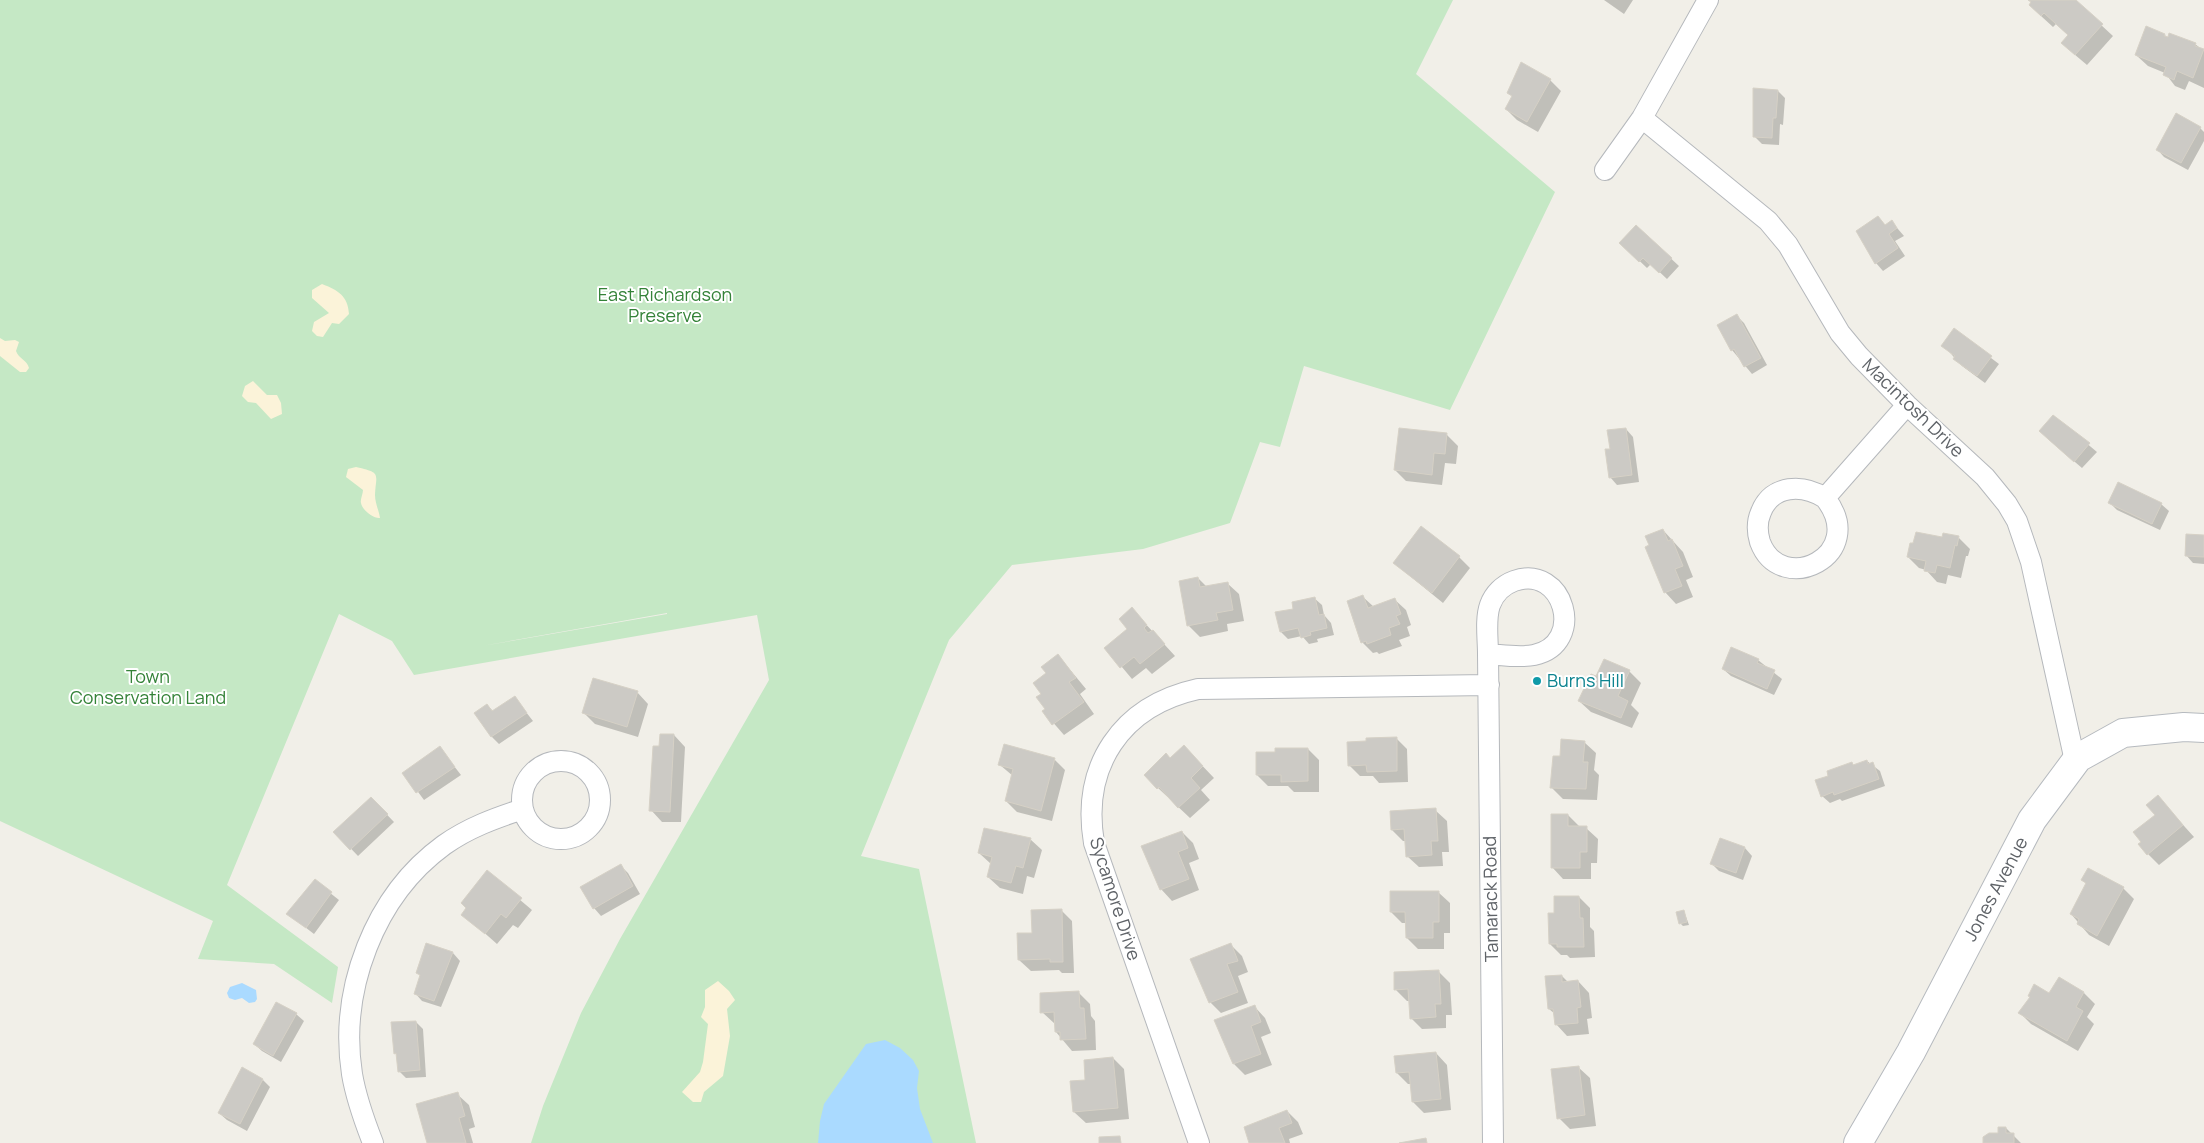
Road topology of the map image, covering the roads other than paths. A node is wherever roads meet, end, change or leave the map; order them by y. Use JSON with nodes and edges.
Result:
{"nodes":[{"id":1,"x":1708,"y":0,"type":"edge"},
{"id":2,"x":1642,"y":118,"type":"junction"},
{"id":3,"x":1605,"y":170,"type":"dead end"},
{"id":4,"x":1907,"y":405,"type":"junction"},
{"id":5,"x":1825,"y":498,"type":"junction"},
{"id":6,"x":1488,"y":654,"type":"junction"},
{"id":7,"x":1489,"y":685,"type":"junction"},
{"id":8,"x":2204,"y":728,"type":"edge"},
{"id":9,"x":2075,"y":761,"type":"junction"},
{"id":10,"x":523,"y":809,"type":"dead end"},
{"id":11,"x":373,"y":1143,"type":"edge"},
{"id":12,"x":1199,"y":1143,"type":"edge"},
{"id":13,"x":1493,"y":1143,"type":"edge"},
{"id":14,"x":1858,"y":1143,"type":"edge"}],
"edges":[{"from":1,"to":2,"type":"street"},
{"from":2,"to":3,"type":"street"},
{"from":2,"to":4,"type":"street","name":"Macintosh Drive"},
{"from":4,"to":5,"type":"street"},
{"from":4,"to":9,"type":"street","name":"Macintosh Drive"},
{"from":5,"to":5,"type":"street"},
{"from":6,"to":6,"type":"street","name":"Tamarack Road"},
{"from":6,"to":7,"type":"street","name":"Tamarack Road"},
{"from":7,"to":12,"type":"street","name":"Sycamore Drive"},
{"from":7,"to":13,"type":"street","name":"Tamarack Road"},
{"from":8,"to":9,"type":"street","name":"Jones Avenue"},
{"from":9,"to":14,"type":"street","name":"Jones Avenue"},
{"from":10,"to":11,"type":"street"}]}
